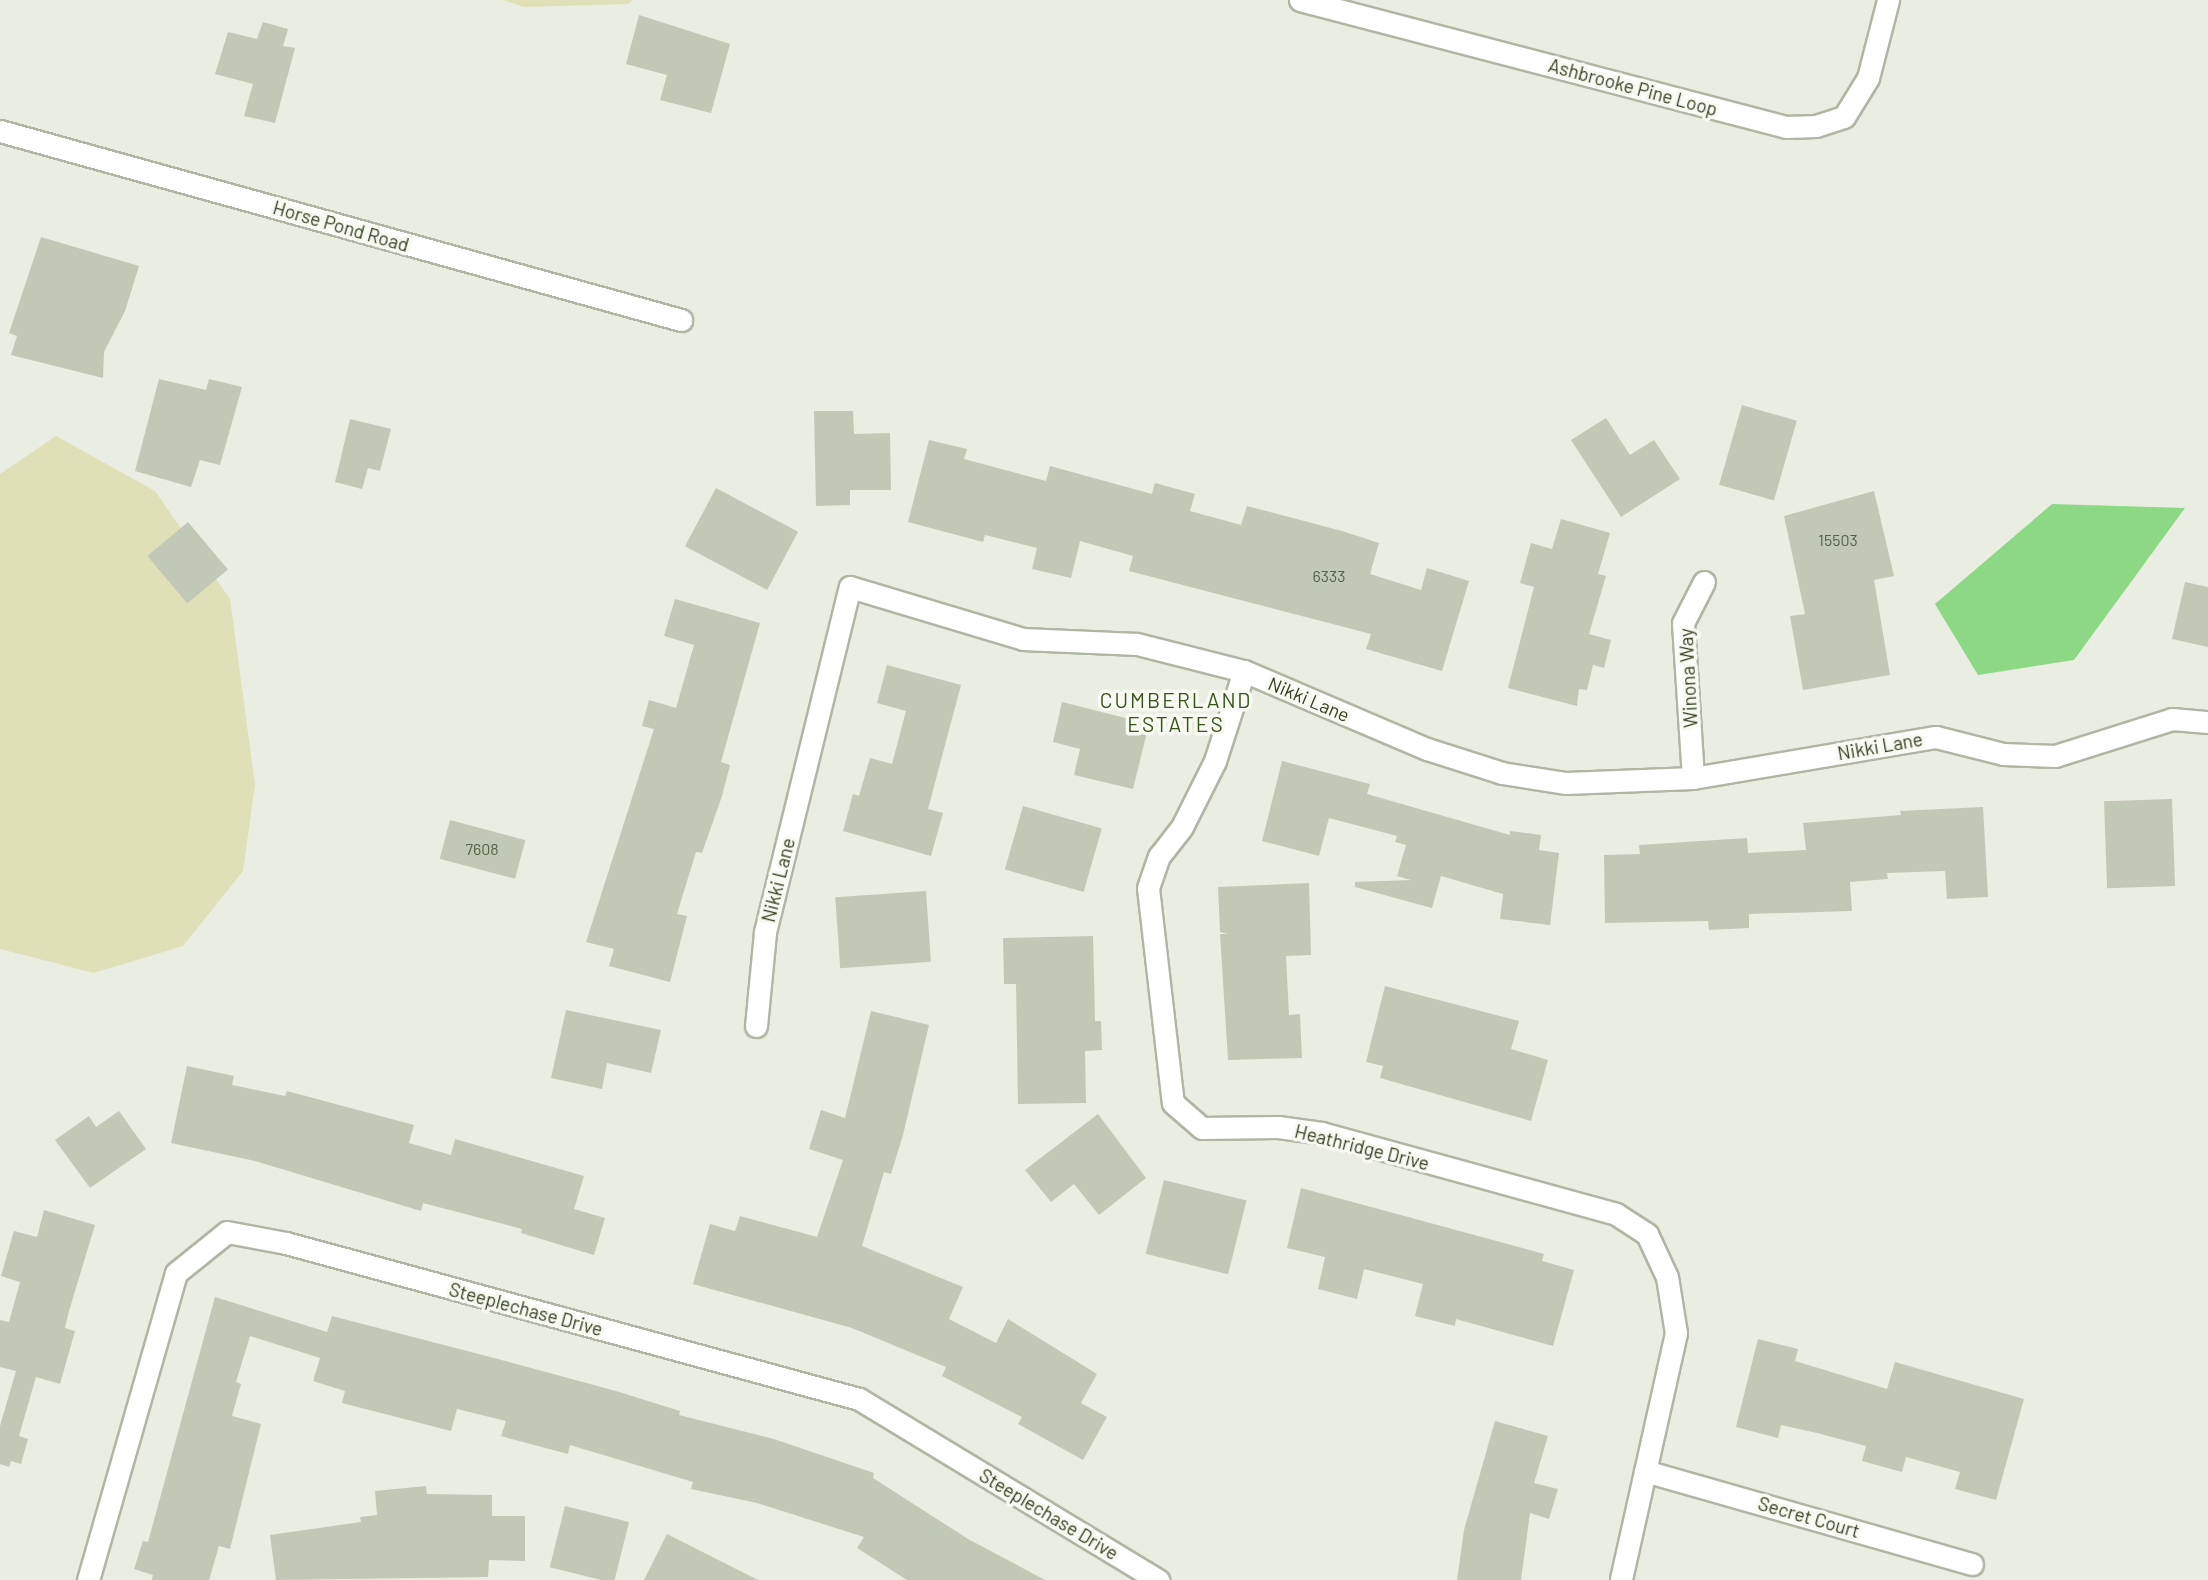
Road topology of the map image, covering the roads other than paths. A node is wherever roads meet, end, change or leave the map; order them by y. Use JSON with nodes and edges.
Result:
{"nodes":[{"id":1,"x":1300,"y":0,"type":"edge"},
{"id":2,"x":1888,"y":0,"type":"edge"},
{"id":3,"x":0,"y":131,"type":"edge"},
{"id":4,"x":681,"y":320,"type":"dead end"},
{"id":5,"x":1704,"y":582,"type":"dead end"},
{"id":6,"x":1244,"y":671,"type":"junction"},
{"id":7,"x":2208,"y":722,"type":"edge"},
{"id":8,"x":1693,"y":778,"type":"junction"},
{"id":9,"x":756,"y":1026,"type":"dead end"},
{"id":10,"x":1645,"y":1471,"type":"junction"},
{"id":11,"x":1972,"y":1564,"type":"dead end"},
{"id":12,"x":88,"y":1580,"type":"edge"},
{"id":13,"x":1158,"y":1580,"type":"edge"},
{"id":14,"x":1621,"y":1580,"type":"edge"}],
"edges":[{"from":1,"to":2,"type":"street","name":"Ashbrooke Pine Loop"},
{"from":3,"to":4,"type":"street","name":"Horse Pond Road"},
{"from":5,"to":8,"type":"street","name":"Winona Way"},
{"from":6,"to":8,"type":"street","name":"Nikki Lane"},
{"from":6,"to":9,"type":"street","name":"Nikki Lane"},
{"from":6,"to":10,"type":"street","name":"Heathridge Drive"},
{"from":7,"to":8,"type":"street","name":"Nikki Lane"},
{"from":10,"to":11,"type":"street","name":"Secret Court"},
{"from":10,"to":14,"type":"street","name":"Heathridge Drive"},
{"from":12,"to":13,"type":"street","name":"Steeplechase Drive"}]}
